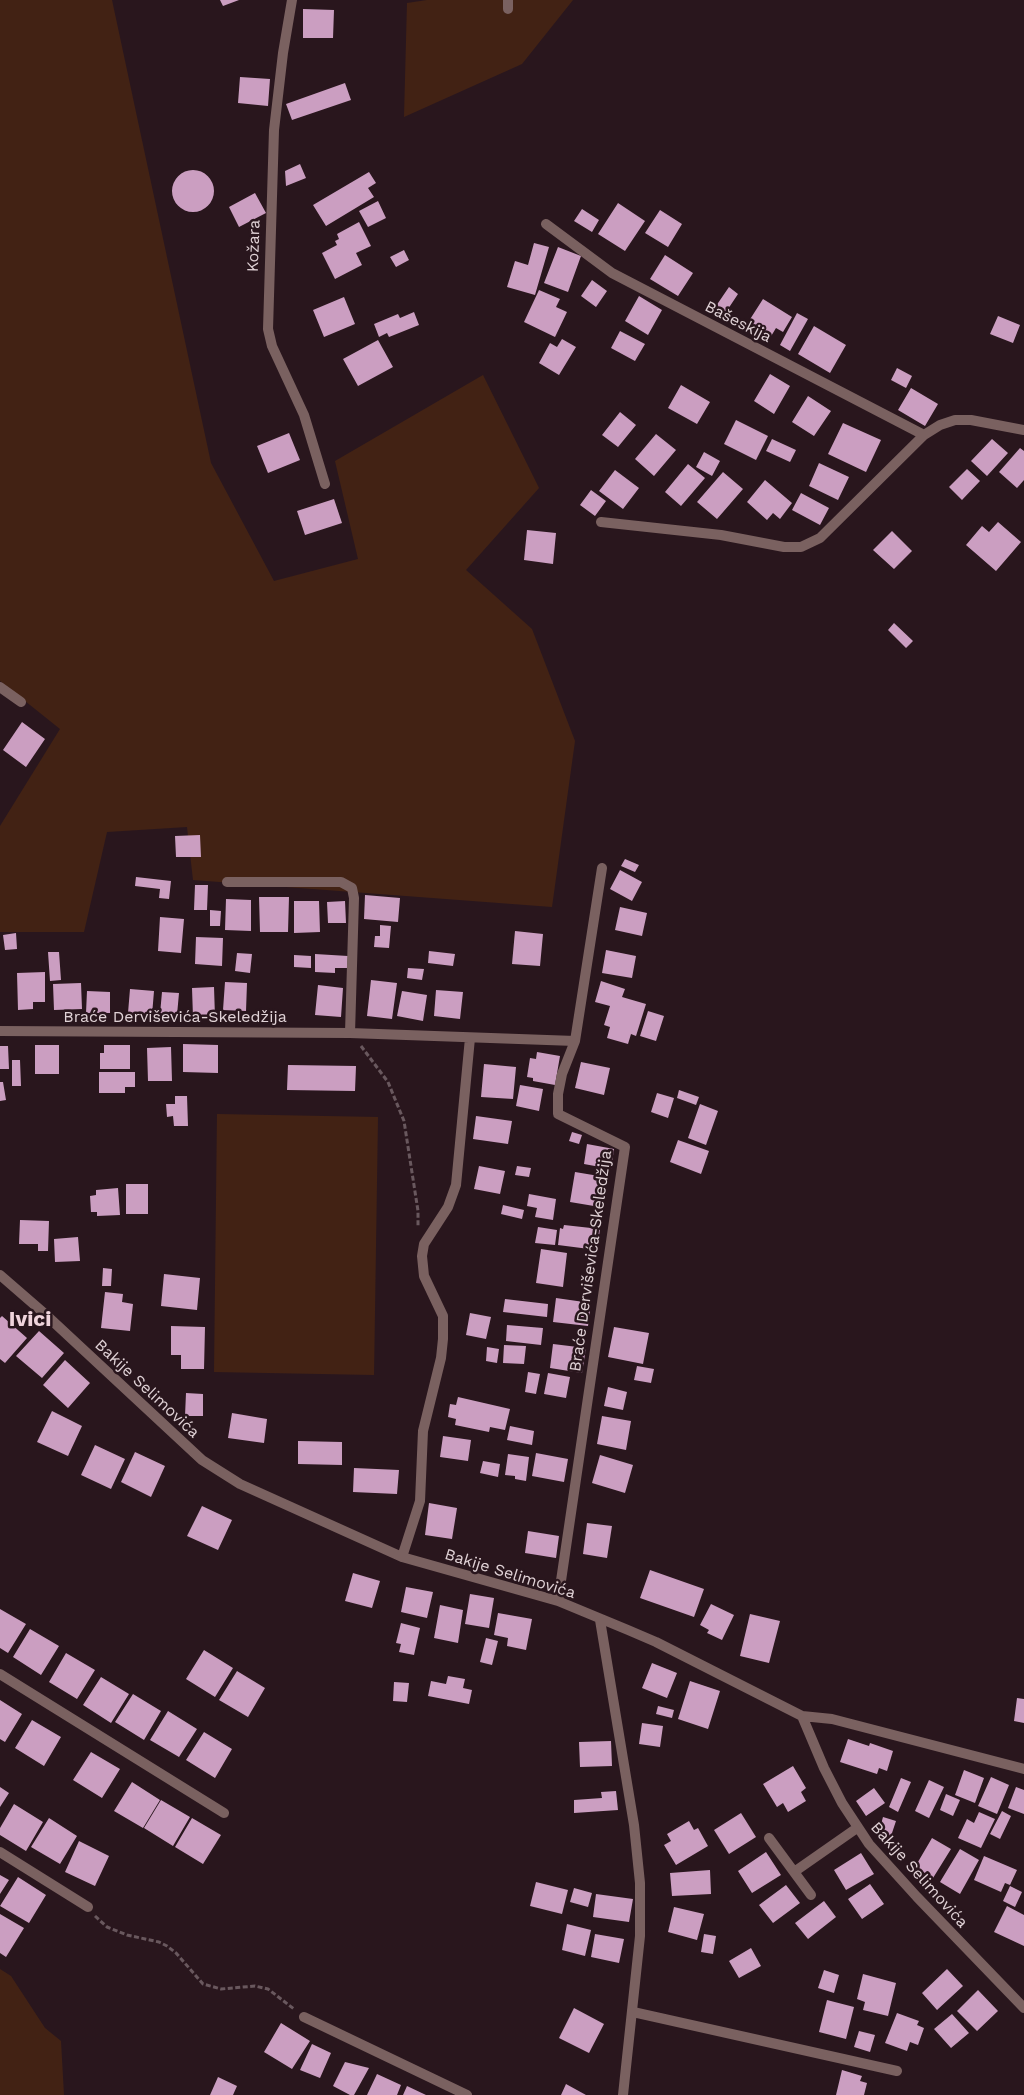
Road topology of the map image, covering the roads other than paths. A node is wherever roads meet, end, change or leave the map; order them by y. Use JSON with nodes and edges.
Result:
{"nodes":[{"id":1,"x":292,"y":0,"type":"edge"},
{"id":2,"x":546,"y":224,"type":"dead end"},
{"id":3,"x":1024,"y":430,"type":"edge"},
{"id":4,"x":924,"y":435,"type":"junction"},
{"id":5,"x":325,"y":484,"type":"dead end"},
{"id":6,"x":601,"y":522,"type":"dead end"},
{"id":7,"x":0,"y":687,"type":"edge"},
{"id":8,"x":21,"y":702,"type":"dead end"},
{"id":9,"x":602,"y":868,"type":"dead end"},
{"id":10,"x":227,"y":882,"type":"dead end"},
{"id":11,"x":0,"y":1031,"type":"edge"},
{"id":12,"x":350,"y":1033,"type":"junction"},
{"id":13,"x":470,"y":1038,"type":"junction"},
{"id":14,"x":575,"y":1042,"type":"junction"},
{"id":15,"x":0,"y":1275,"type":"edge"},
{"id":16,"x":402,"y":1557,"type":"junction"},
{"id":17,"x":558,"y":1601,"type":"junction"},
{"id":18,"x":600,"y":1620,"type":"junction"},
{"id":19,"x":0,"y":1674,"type":"edge"},
{"id":20,"x":802,"y":1716,"type":"junction"},
{"id":21,"x":1024,"y":1769,"type":"edge"},
{"id":22,"x":224,"y":1814,"type":"dead end"},
{"id":23,"x":857,"y":1828,"type":"junction"},
{"id":24,"x":769,"y":1838,"type":"dead end"},
{"id":25,"x":0,"y":1852,"type":"edge"},
{"id":26,"x":794,"y":1872,"type":"junction"},
{"id":27,"x":810,"y":1895,"type":"dead end"},
{"id":28,"x":88,"y":1907,"type":"road end"},
{"id":29,"x":1024,"y":2008,"type":"edge"},
{"id":30,"x":634,"y":2012,"type":"junction"},
{"id":31,"x":304,"y":2017,"type":"road end"},
{"id":32,"x":897,"y":2071,"type":"dead end"},
{"id":33,"x":468,"y":2095,"type":"edge"},
{"id":34,"x":623,"y":2095,"type":"edge"}],
"edges":[{"from":1,"to":5,"type":"street","name":"Kožara"},
{"from":2,"to":4,"type":"street","name":"Bašeskija"},
{"from":3,"to":4,"type":"street"},
{"from":4,"to":6,"type":"street"},
{"from":7,"to":8,"type":"street"},
{"from":9,"to":14,"type":"street"},
{"from":10,"to":12,"type":"street"},
{"from":11,"to":12,"type":"street","name":"Braće Derviševića-Skeledžija"},
{"from":12,"to":13,"type":"street","name":"Braće Derviševića-Skeledžija"},
{"from":13,"to":14,"type":"street","name":"Braće Derviševića-Skeledžija"},
{"from":13,"to":16,"type":"street"},
{"from":14,"to":17,"type":"street","name":"Braće Derviševića-Skeledžija"},
{"from":15,"to":16,"type":"street","name":"Bakije Selimovića"},
{"from":16,"to":17,"type":"street","name":"Bakije Selimovića"},
{"from":17,"to":18,"type":"street","name":"Bakije Selimovića"},
{"from":18,"to":20,"type":"street","name":"Bakije Selimovića"},
{"from":18,"to":30,"type":"street"},
{"from":19,"to":22,"type":"street"},
{"from":20,"to":21,"type":"street"},
{"from":20,"to":23,"type":"street","name":"Bakije Selimovića"},
{"from":23,"to":26,"type":"street"},
{"from":23,"to":29,"type":"street","name":"Bakije Selimovića"},
{"from":24,"to":26,"type":"street"},
{"from":25,"to":28,"type":"street"},
{"from":26,"to":27,"type":"street"},
{"from":30,"to":32,"type":"street"},
{"from":30,"to":34,"type":"street"},
{"from":31,"to":33,"type":"street"}]}
